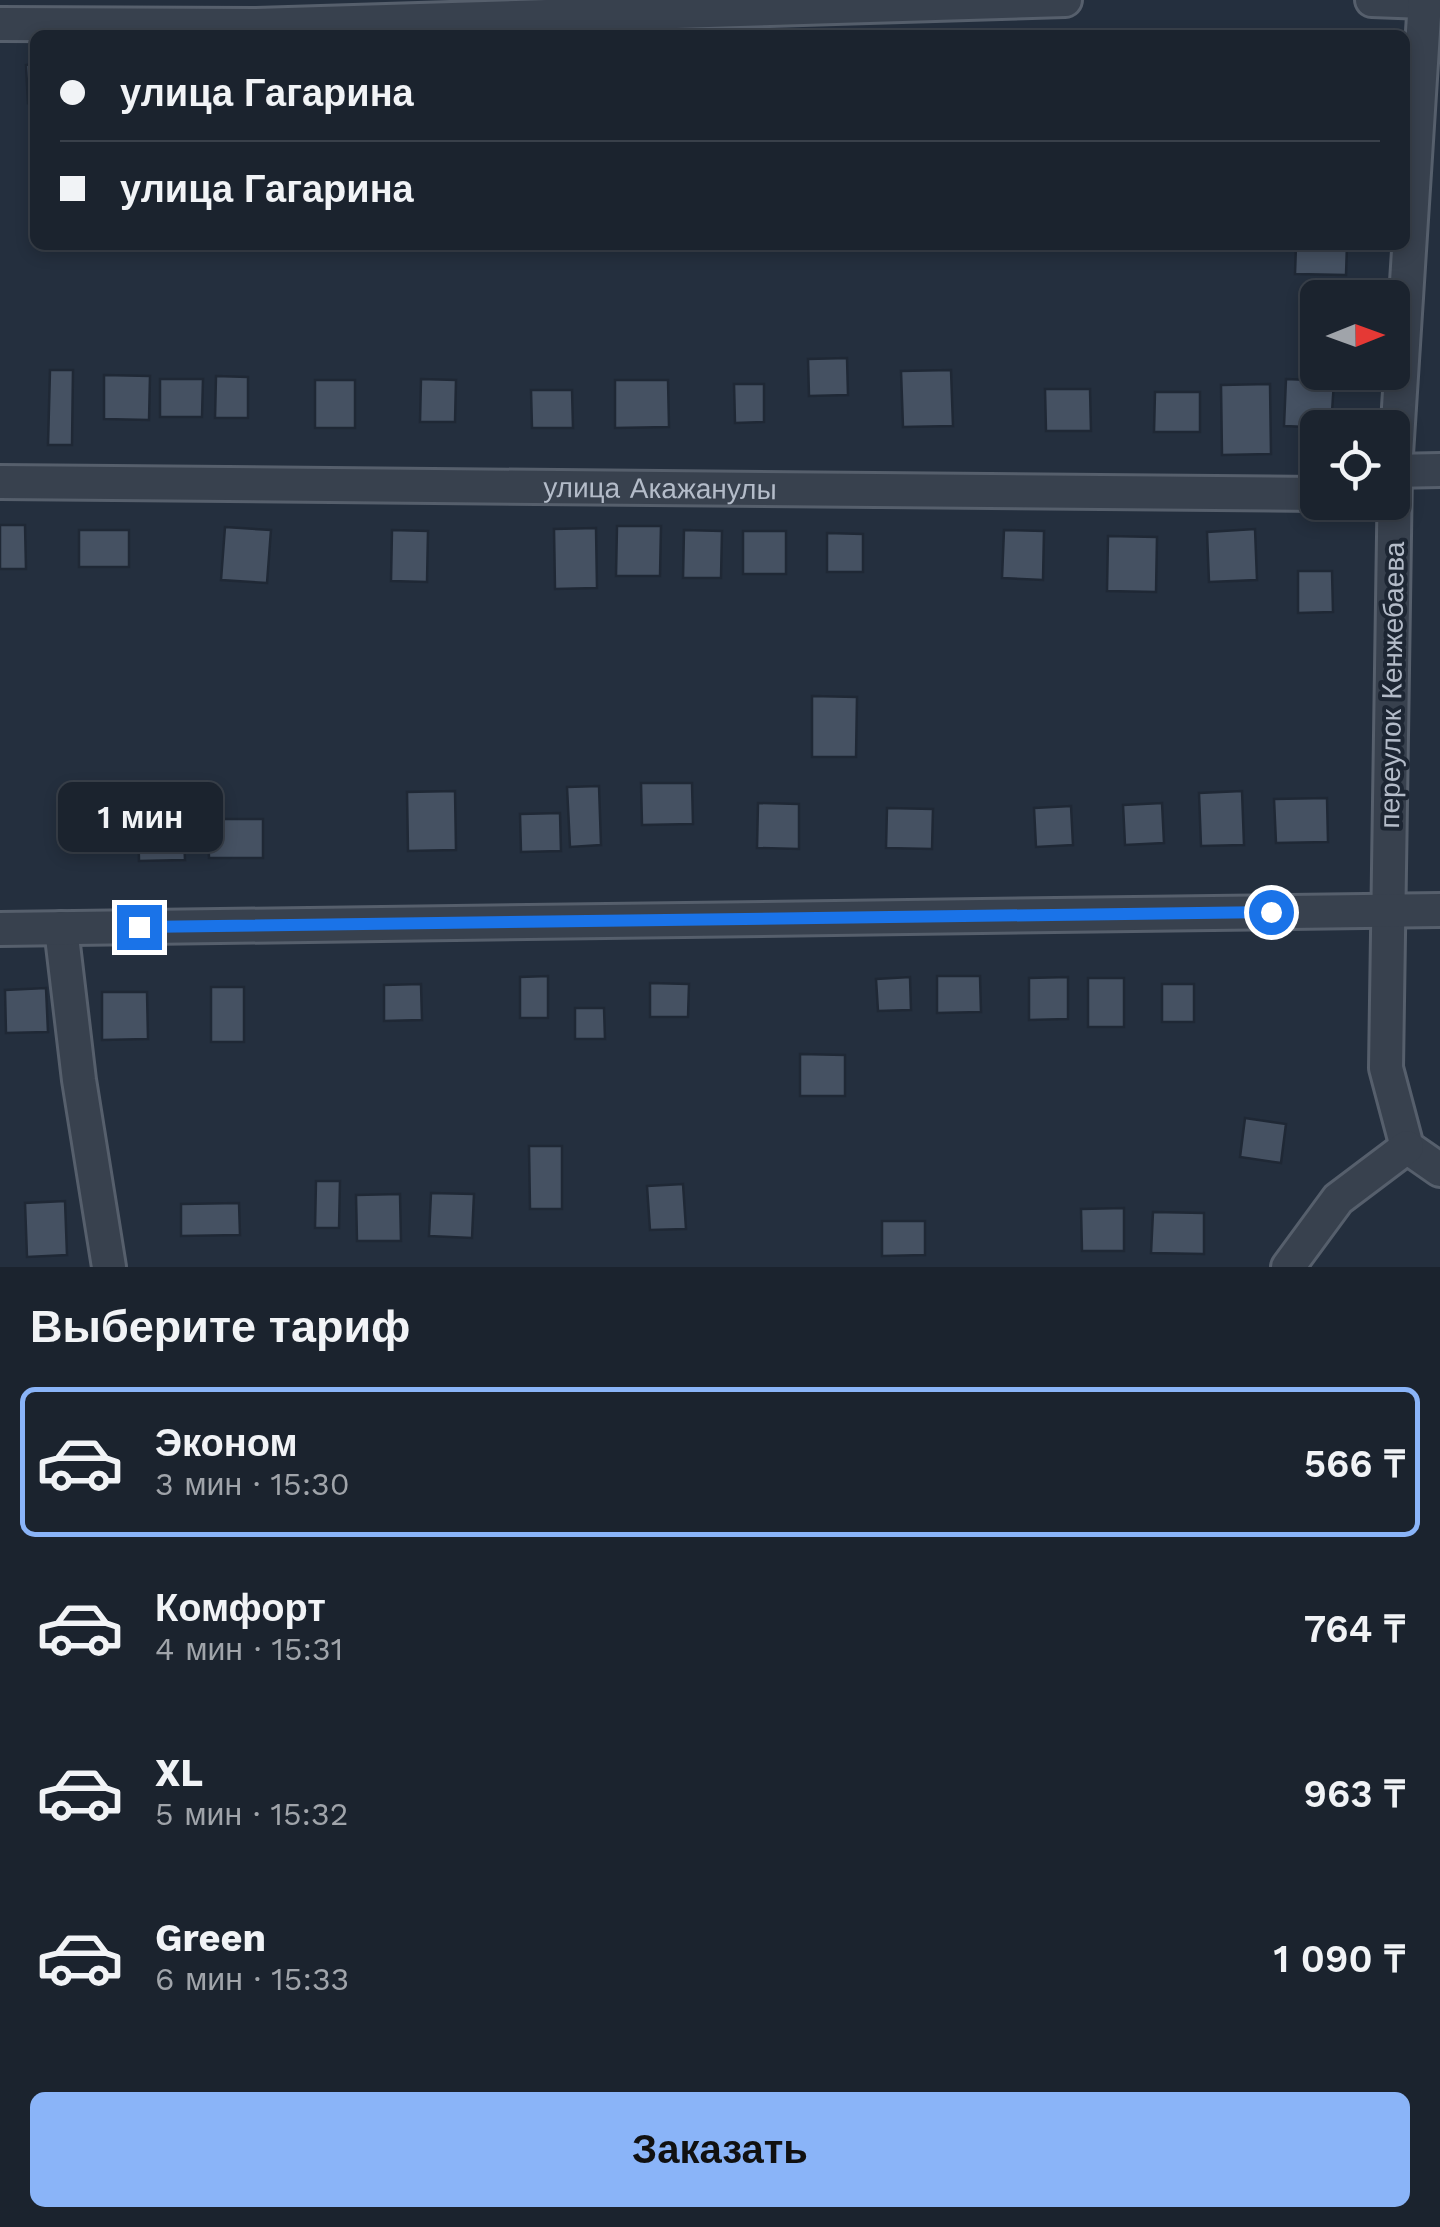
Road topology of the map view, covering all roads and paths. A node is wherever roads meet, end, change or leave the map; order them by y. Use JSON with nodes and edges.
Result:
{"nodes":[{"id":1,"x":1065,"y":0,"type":"edge"},
{"id":2,"x":1372,"y":0,"type":"edge"},
{"id":3,"x":1425,"y":1,"type":"edge"},
{"id":4,"x":0,"y":24,"type":"edge"},
{"id":5,"x":1410,"y":228,"type":"edge"},
{"id":6,"x":1409,"y":250,"type":"edge"},
{"id":7,"x":1398,"y":410,"type":"edge"},
{"id":8,"x":1410,"y":470,"type":"edge"},
{"id":9,"x":1440,"y":470,"type":"edge"},
{"id":10,"x":0,"y":482,"type":"edge"},
{"id":11,"x":1300,"y":494,"type":"edge"},
{"id":12,"x":1393,"y":520,"type":"edge"},
{"id":13,"x":1440,"y":910,"type":"edge"},
{"id":14,"x":1388,"y":911,"type":"junction"},
{"id":15,"x":61,"y":928,"type":"junction"},
{"id":16,"x":0,"y":929,"type":"edge"},
{"id":17,"x":1407,"y":1147,"type":"junction"},
{"id":18,"x":1440,"y":1170,"type":"edge"},
{"id":19,"x":109,"y":1267,"type":"edge"},
{"id":20,"x":1288,"y":1267,"type":"edge"}],
"edges":[{"from":1,"to":4,"type":"street"},
{"from":2,"to":3,"type":"street"},
{"from":3,"to":5,"type":"street","name":"переулок Кенжебаева"},
{"from":6,"to":7,"type":"street","name":"переулок Кенжебаева"},
{"from":8,"to":9,"type":"street"},
{"from":10,"to":11,"type":"street","name":"улица Акажанулы"},
{"from":12,"to":14,"type":"street","name":"переулок Кенжебаева"},
{"from":13,"to":14,"type":"street"},
{"from":14,"to":15,"type":"street"},
{"from":14,"to":17,"type":"street","name":"переулок Кенжебаева"},
{"from":15,"to":16,"type":"street"},
{"from":15,"to":19,"type":"street"},
{"from":17,"to":18,"type":"street"},
{"from":17,"to":20,"type":"street"}]}
